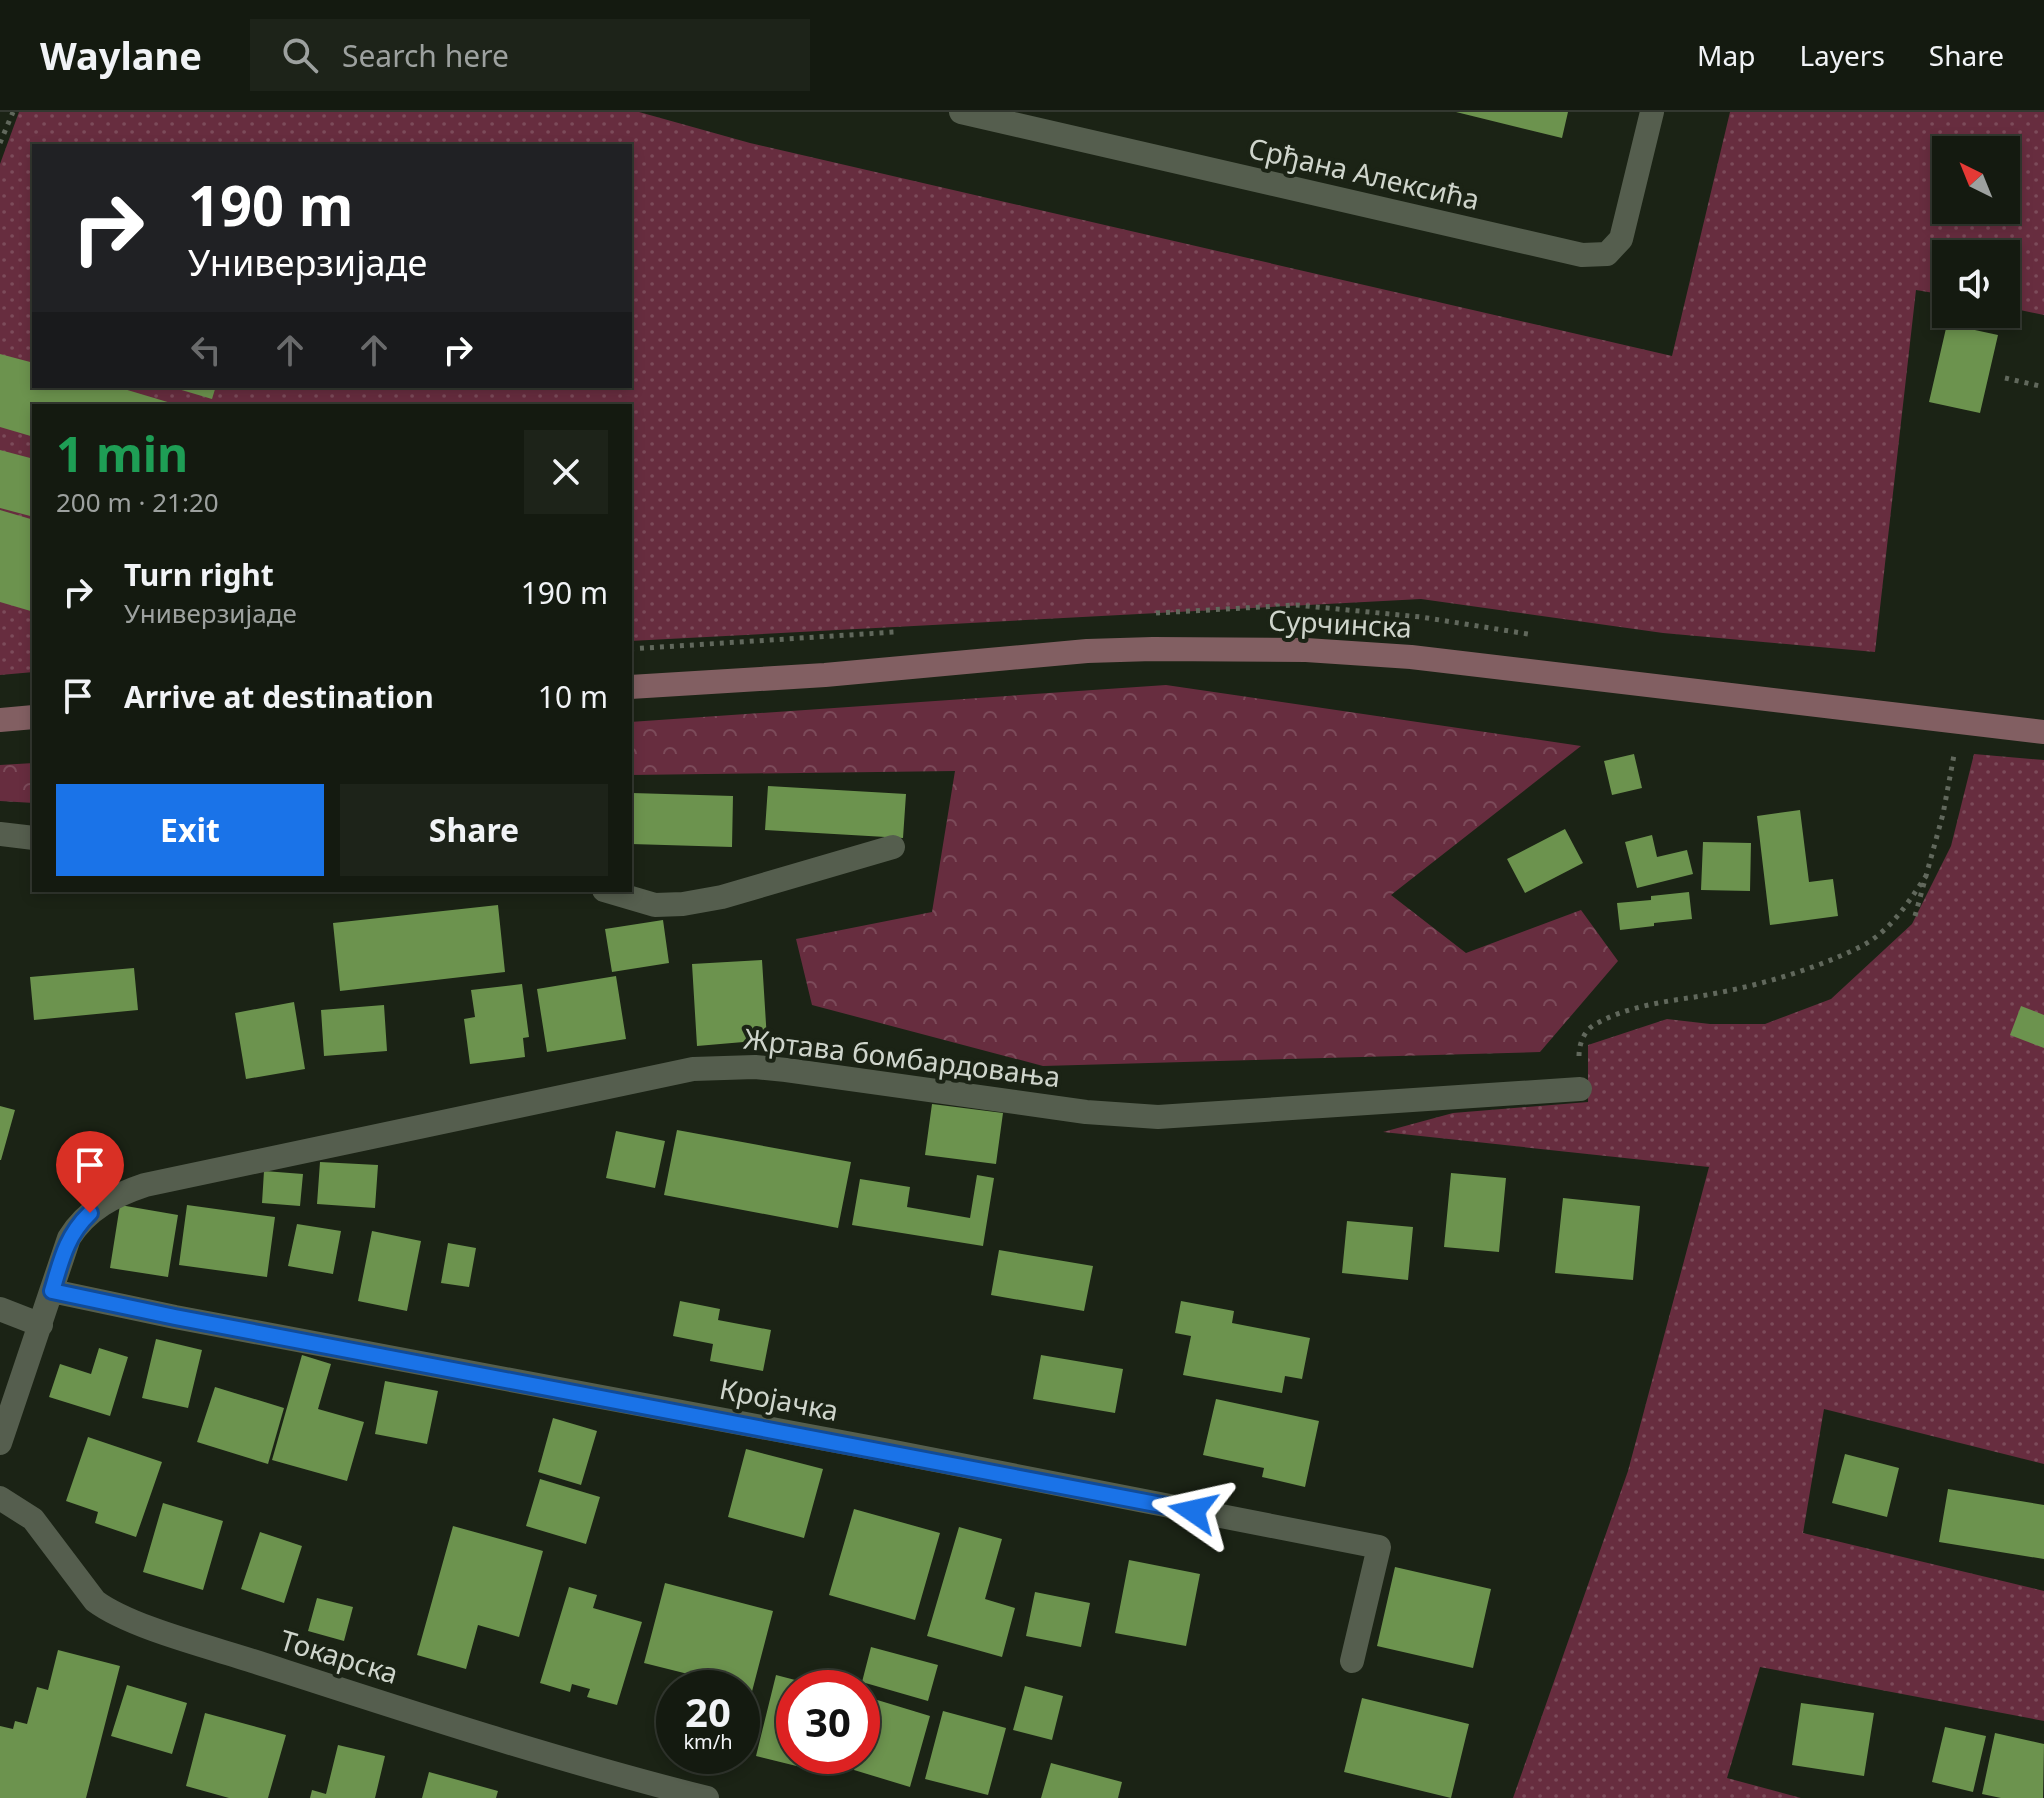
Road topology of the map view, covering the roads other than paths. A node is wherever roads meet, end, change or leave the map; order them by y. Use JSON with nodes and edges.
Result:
{"nodes":[{"id":1,"x":961,"y":112,"type":"edge"},
{"id":2,"x":1652,"y":112,"type":"edge"},
{"id":3,"x":632,"y":687,"type":"edge"},
{"id":4,"x":32,"y":717,"type":"edge"},
{"id":5,"x":0,"y":720,"type":"edge"},
{"id":6,"x":2044,"y":732,"type":"edge"},
{"id":7,"x":0,"y":834,"type":"edge"},
{"id":8,"x":32,"y":838,"type":"edge"},
{"id":9,"x":893,"y":847,"type":"dead end"},
{"id":10,"x":611,"y":892,"type":"edge"},
{"id":11,"x":1580,"y":1089,"type":"dead end"},
{"id":12,"x":52,"y":1291,"type":"junction"},
{"id":13,"x":0,"y":1309,"type":"edge"},
{"id":14,"x":41,"y":1325,"type":"junction"},
{"id":15,"x":0,"y":1443,"type":"edge"},
{"id":16,"x":0,"y":1498,"type":"edge"},
{"id":17,"x":1352,"y":1661,"type":"dead end"},
{"id":18,"x":707,"y":1798,"type":"edge"}],
"edges":[{"from":1,"to":2,"type":"street","name":"Срђана Алексића"},
{"from":3,"to":6,"type":"main road","name":"Сурчинска"},
{"from":4,"to":5,"type":"main road"},
{"from":7,"to":8,"type":"street"},
{"from":9,"to":10,"type":"street"},
{"from":11,"to":12,"type":"street","name":"Жртава бомбардовања"},
{"from":12,"to":14,"type":"street"},
{"from":12,"to":17,"type":"street","name":"Кројачка"},
{"from":13,"to":14,"type":"street"},
{"from":14,"to":15,"type":"street"},
{"from":16,"to":18,"type":"street","name":"Токарска"}]}
